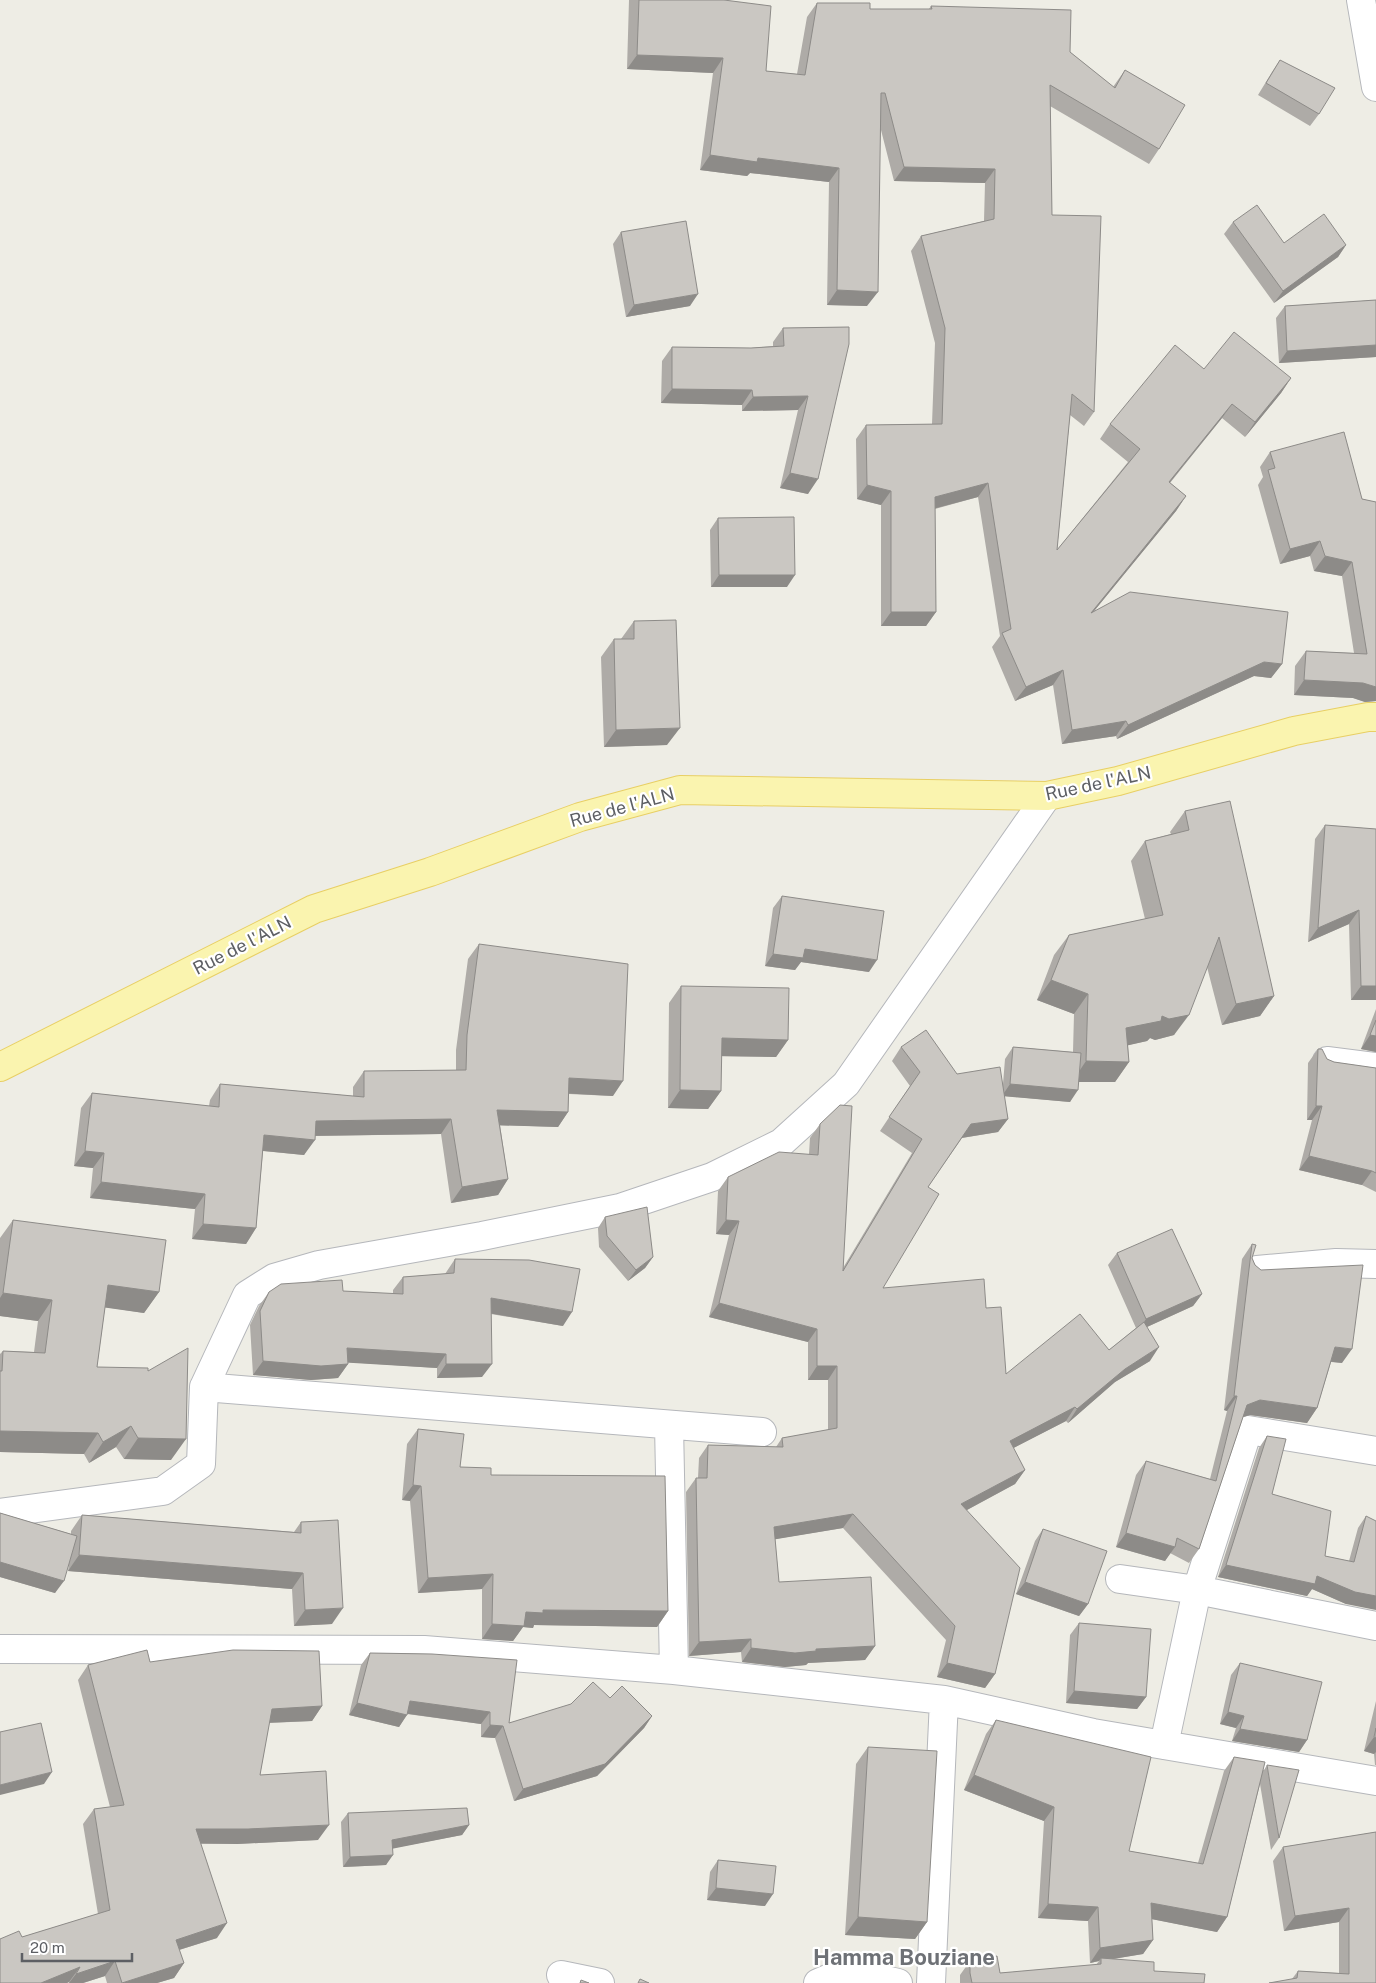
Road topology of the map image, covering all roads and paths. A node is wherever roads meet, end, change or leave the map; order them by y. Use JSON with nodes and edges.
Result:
{"nodes":[{"id":1,"x":1361,"y":0,"type":"edge"},
{"id":2,"x":1376,"y":87,"type":"edge"},
{"id":3,"x":1376,"y":717,"type":"edge"},
{"id":4,"x":1047,"y":796,"type":"junction"},
{"id":5,"x":1327,"y":1061,"type":"edge"},
{"id":6,"x":1376,"y":1066,"type":"edge"},
{"id":7,"x":0,"y":1067,"type":"edge"},
{"id":8,"x":1376,"y":1264,"type":"edge"},
{"id":9,"x":1257,"y":1270,"type":"edge"},
{"id":10,"x":204,"y":1387,"type":"junction"},
{"id":11,"x":669,"y":1425,"type":"junction"},
{"id":12,"x":762,"y":1432,"type":"dead end"},
{"id":13,"x":1376,"y":1451,"type":"edge"},
{"id":14,"x":0,"y":1513,"type":"edge"},
{"id":15,"x":1120,"y":1579,"type":"dead end"},
{"id":16,"x":1197,"y":1590,"type":"junction"},
{"id":17,"x":1376,"y":1626,"type":"edge"},
{"id":18,"x":0,"y":1650,"type":"edge"},
{"id":19,"x":674,"y":1670,"type":"junction"},
{"id":20,"x":944,"y":1700,"type":"junction"},
{"id":21,"x":1164,"y":1745,"type":"junction"},
{"id":22,"x":1376,"y":1781,"type":"edge"},
{"id":23,"x":561,"y":1975,"type":"dead end"},
{"id":24,"x":600,"y":1983,"type":"edge"},
{"id":25,"x":818,"y":1983,"type":"edge"},
{"id":26,"x":898,"y":1983,"type":"edge"},
{"id":27,"x":931,"y":1983,"type":"edge"}],
"edges":[{"from":1,"to":2,"type":"street"},
{"from":3,"to":4,"type":"main road","name":"Rue de l'ALN"},
{"from":4,"to":7,"type":"main road","name":"Rue de l'ALN"},
{"from":4,"to":10,"type":"street"},
{"from":5,"to":6,"type":"street"},
{"from":8,"to":9,"type":"street"},
{"from":10,"to":11,"type":"street"},
{"from":10,"to":14,"type":"street"},
{"from":11,"to":12,"type":"street"},
{"from":11,"to":19,"type":"street"},
{"from":13,"to":16,"type":"street"},
{"from":15,"to":16,"type":"street"},
{"from":16,"to":17,"type":"street"},
{"from":16,"to":21,"type":"street"},
{"from":18,"to":19,"type":"street"},
{"from":19,"to":20,"type":"street"},
{"from":20,"to":21,"type":"street"},
{"from":20,"to":27,"type":"street"},
{"from":21,"to":22,"type":"street"},
{"from":23,"to":24,"type":"street"},
{"from":25,"to":26,"type":"street"}]}
